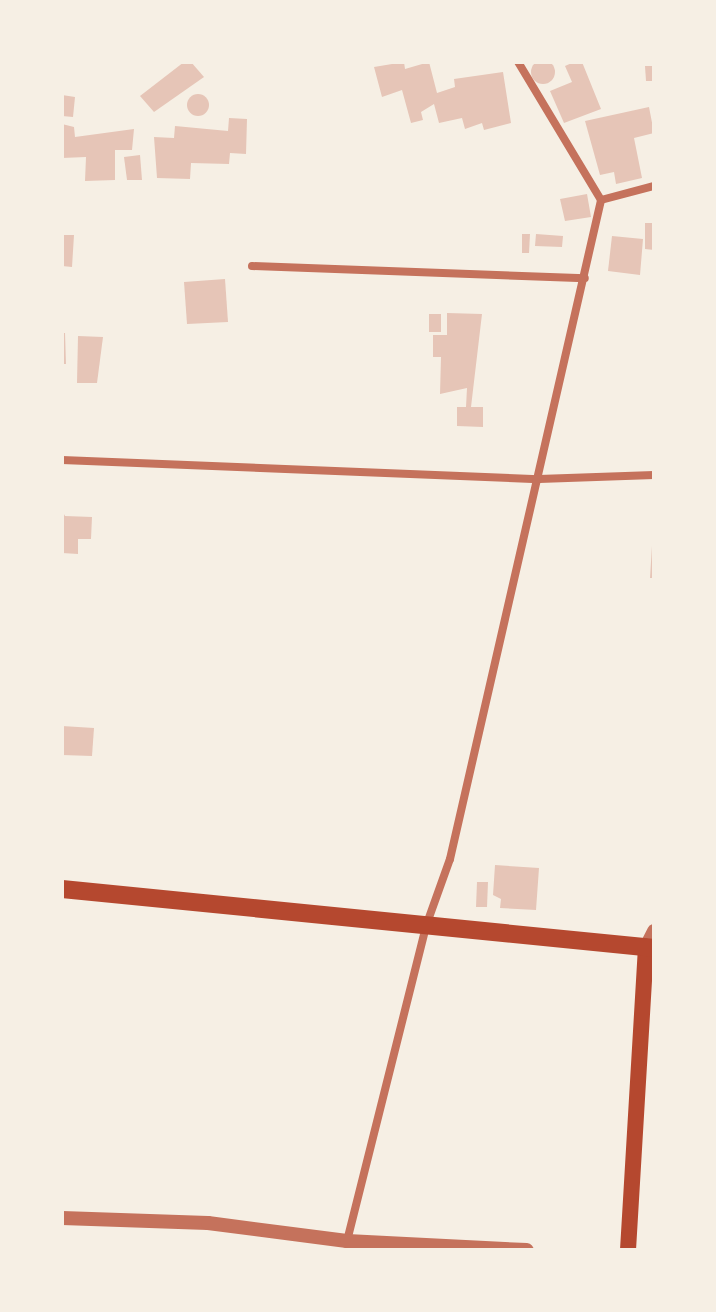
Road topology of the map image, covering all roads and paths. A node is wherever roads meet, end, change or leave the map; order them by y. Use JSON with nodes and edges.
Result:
{"nodes":[{"id":1,"x":518,"y":62,"type":"edge"},
{"id":2,"x":654,"y":186,"type":"edge"},
{"id":3,"x":601,"y":200,"type":"junction"},
{"id":4,"x":252,"y":266,"type":"dead end"},
{"id":5,"x":585,"y":278,"type":"junction"},
{"id":6,"x":62,"y":460,"type":"edge"},
{"id":7,"x":654,"y":475,"type":"edge"},
{"id":8,"x":539,"y":479,"type":"junction"},
{"id":9,"x":62,"y":889,"type":"edge"},
{"id":10,"x":426,"y":926,"type":"junction"},
{"id":11,"x":651,"y":942,"type":"edge"},
{"id":12,"x":62,"y":1218,"type":"edge"},
{"id":13,"x":347,"y":1241,"type":"junction"},
{"id":14,"x":527,"y":1250,"type":"edge"},
{"id":15,"x":628,"y":1250,"type":"edge"}],
"edges":[{"from":1,"to":3,"type":"street"},
{"from":2,"to":3,"type":"street"},
{"from":3,"to":5,"type":"street"},
{"from":4,"to":5,"type":"street"},
{"from":5,"to":8,"type":"street"},
{"from":6,"to":8,"type":"street"},
{"from":7,"to":8,"type":"street"},
{"from":8,"to":10,"type":"street"},
{"from":9,"to":10,"type":"main road"},
{"from":10,"to":11,"type":"main road"},
{"from":10,"to":13,"type":"street"},
{"from":11,"to":15,"type":"main road"},
{"from":12,"to":13,"type":"street"},
{"from":13,"to":14,"type":"street"}]}
